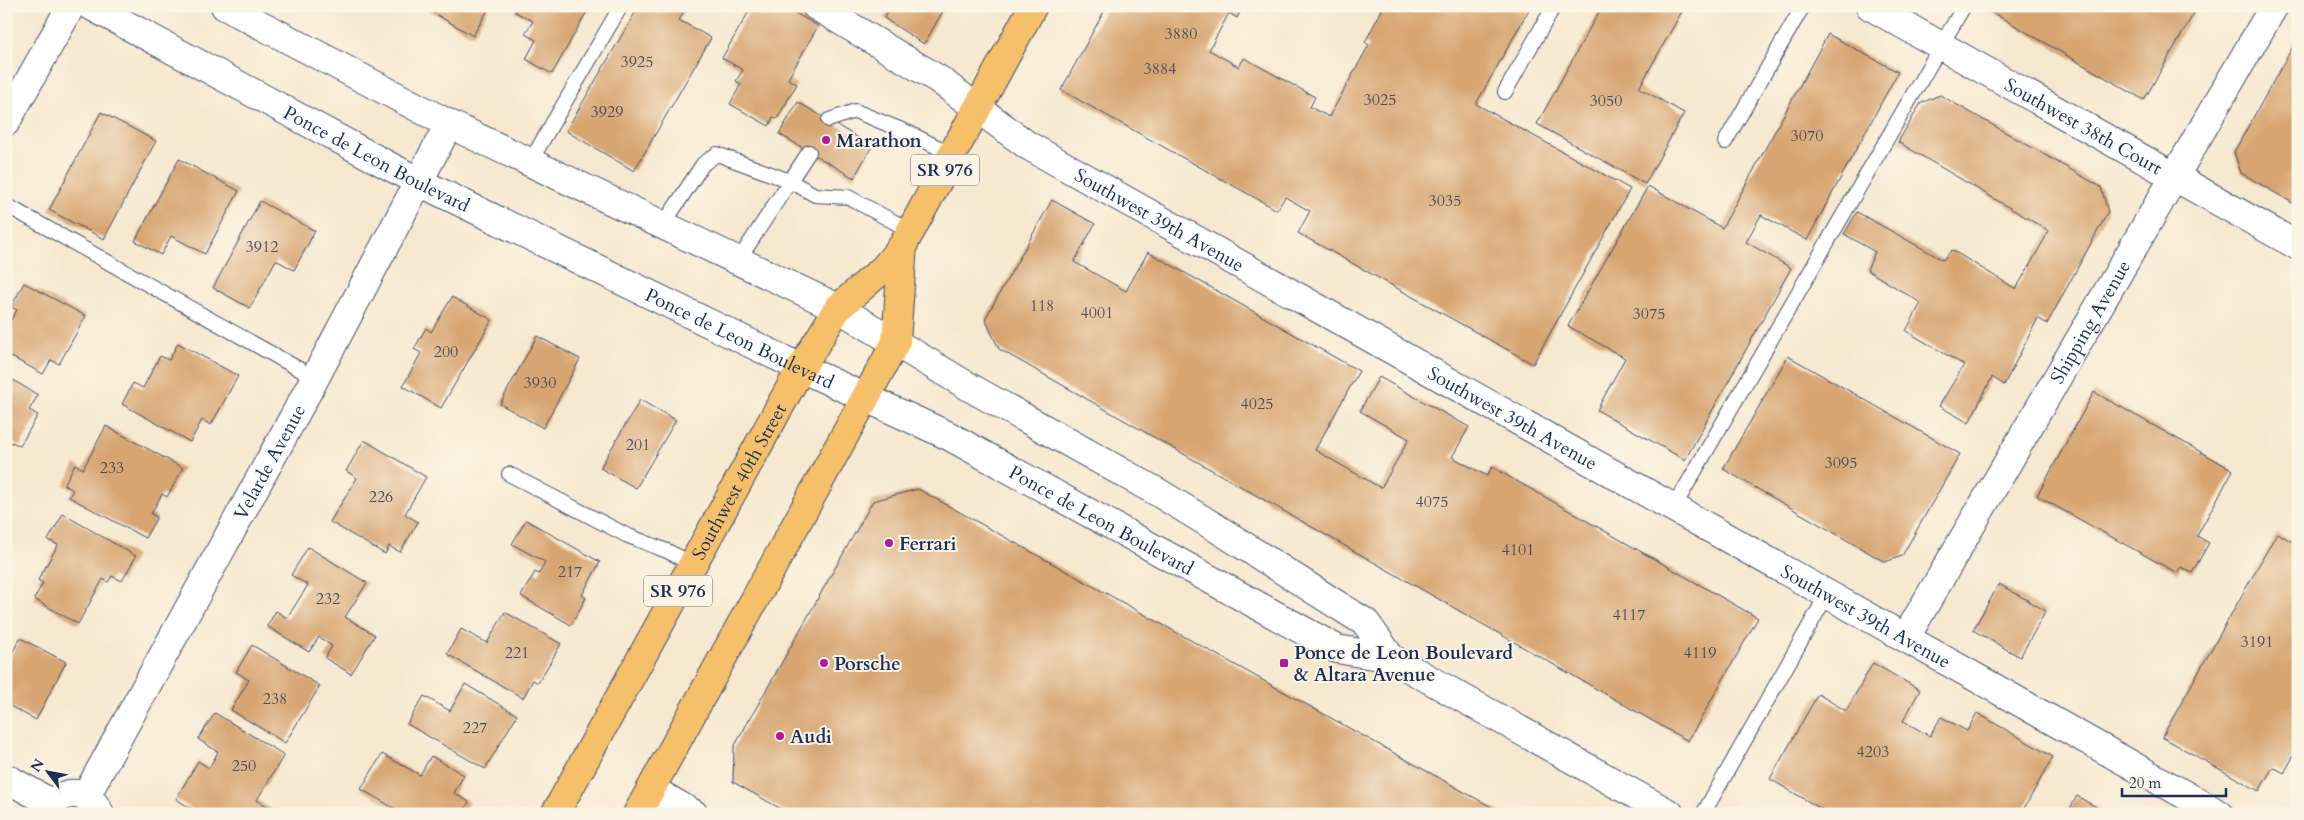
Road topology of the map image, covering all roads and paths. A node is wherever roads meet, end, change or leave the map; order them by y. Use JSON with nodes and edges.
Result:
{"nodes":[{"id":1,"x":71,"y":6,"type":"edge"},
{"id":2,"x":91,"y":6,"type":"edge"},
{"id":3,"x":225,"y":6,"type":"edge"},
{"id":4,"x":621,"y":6,"type":"edge"},
{"id":5,"x":816,"y":6,"type":"edge"},
{"id":6,"x":1033,"y":6,"type":"edge"},
{"id":7,"x":1554,"y":6,"type":"edge"},
{"id":8,"x":1803,"y":6,"type":"edge"},
{"id":9,"x":1870,"y":6,"type":"edge"},
{"id":10,"x":1964,"y":6,"type":"edge"},
{"id":11,"x":2274,"y":6,"type":"edge"},
{"id":12,"x":1942,"y":46,"type":"junction"},
{"id":13,"x":1505,"y":92,"type":"dead end"},
{"id":14,"x":978,"y":108,"type":"junction"},
{"id":15,"x":829,"y":120,"type":"dead end"},
{"id":16,"x":6,"y":122,"type":"edge"},
{"id":17,"x":449,"y":124,"type":"junction"},
{"id":18,"x":1725,"y":142,"type":"dead end"},
{"id":19,"x":809,"y":152,"type":"dead end"},
{"id":20,"x":952,"y":156,"type":"junction"},
{"id":21,"x":530,"y":162,"type":"junction"},
{"id":22,"x":2175,"y":176,"type":"junction"},
{"id":23,"x":790,"y":181,"type":"junction"},
{"id":24,"x":419,"y":182,"type":"junction"},
{"id":25,"x":6,"y":205,"type":"edge"},
{"id":26,"x":663,"y":225,"type":"junction"},
{"id":27,"x":907,"y":238,"type":"junction"},
{"id":28,"x":2298,"y":246,"type":"edge"},
{"id":29,"x":738,"y":262,"type":"junction"},
{"id":30,"x":838,"y":308,"type":"junction"},
{"id":31,"x":896,"y":342,"type":"junction"},
{"id":32,"x":801,"y":368,"type":"junction"},
{"id":33,"x":315,"y":378,"type":"junction"},
{"id":34,"x":865,"y":397,"type":"junction"},
{"id":35,"x":509,"y":474,"type":"dead end"},
{"id":36,"x":1674,"y":507,"type":"junction"},
{"id":37,"x":693,"y":564,"type":"junction"},
{"id":38,"x":1828,"y":593,"type":"junction"},
{"id":39,"x":1906,"y":637,"type":"junction"},
{"id":40,"x":1391,"y":658,"type":"junction"},
{"id":41,"x":6,"y":778,"type":"edge"},
{"id":42,"x":651,"y":789,"type":"junction"},
{"id":43,"x":93,"y":805,"type":"edge"},
{"id":44,"x":50,"y":809,"type":"edge"},
{"id":45,"x":555,"y":814,"type":"edge"},
{"id":46,"x":637,"y":814,"type":"edge"},
{"id":47,"x":694,"y":814,"type":"edge"},
{"id":48,"x":1670,"y":814,"type":"edge"},
{"id":49,"x":1703,"y":814,"type":"edge"},
{"id":50,"x":2219,"y":814,"type":"edge"}],
"edges":[{"from":1,"to":16,"type":"street"},
{"from":2,"to":24,"type":"street","name":"Ponce de Leon Boulevard"},
{"from":3,"to":17,"type":"street","name":"Ponce de Leon Boulevard"},
{"from":4,"to":21,"type":"lane"},
{"from":5,"to":14,"type":"street","name":"Southwest 39th Avenue"},
{"from":6,"to":14,"type":"main road","name":"Southwest 40th Street","number":"SR 976"},
{"from":7,"to":13,"type":"lane"},
{"from":8,"to":18,"type":"lane"},
{"from":9,"to":12,"type":"street","name":"Southwest 38th Court"},
{"from":10,"to":12,"type":"lane"},
{"from":11,"to":22,"type":"street","name":"Shipping Avenue"},
{"from":12,"to":22,"type":"street","name":"Southwest 38th Court"},
{"from":12,"to":36,"type":"lane"},
{"from":14,"to":20,"type":"main road","name":"Southwest 40th Street","number":"SR 976"},
{"from":14,"to":36,"type":"street","name":"Southwest 39th Avenue"},
{"from":15,"to":20,"type":"lane"},
{"from":17,"to":21,"type":"street","name":"Ponce de Leon Boulevard"},
{"from":17,"to":24,"type":"street","name":"Velarde Avenue"},
{"from":19,"to":23,"type":"lane"},
{"from":20,"to":27,"type":"main road","name":"Southwest 40th Street","number":"SR 976"},
{"from":21,"to":26,"type":"street","name":"Ponce de Leon Boulevard"},
{"from":22,"to":28,"type":"street","name":"Southwest 38th Court"},
{"from":22,"to":39,"type":"street","name":"Shipping Avenue"},
{"from":23,"to":26,"type":"lane"},
{"from":23,"to":27,"type":"lane"},
{"from":23,"to":29,"type":"lane"},
{"from":24,"to":32,"type":"street","name":"Ponce de Leon Boulevard"},
{"from":24,"to":33,"type":"street","name":"Velarde Avenue"},
{"from":25,"to":33,"type":"lane"},
{"from":26,"to":29,"type":"street","name":"Ponce de Leon Boulevard"},
{"from":27,"to":30,"type":"main road","name":"Southwest 40th Street","number":"SR 976"},
{"from":27,"to":31,"type":"main road","name":"Southwest 40th Street","number":"SR 976"},
{"from":29,"to":30,"type":"street","name":"Ponce de Leon Boulevard"},
{"from":30,"to":31,"type":"street","name":"Ponce de Leon Boulevard"},
{"from":30,"to":32,"type":"main road","name":"Southwest 40th Street","number":"SR 976"},
{"from":31,"to":34,"type":"main road","name":"Southwest 40th Street","number":"SR 976"},
{"from":31,"to":40,"type":"street","name":"Ponce de Leon Boulevard"},
{"from":32,"to":34,"type":"street","name":"Ponce de Leon Boulevard"},
{"from":32,"to":37,"type":"main road","name":"Southwest 40th Street","number":"SR 976"},
{"from":33,"to":43,"type":"street","name":"Velarde Avenue"},
{"from":34,"to":40,"type":"street","name":"Ponce de Leon Boulevard"},
{"from":34,"to":42,"type":"main road","name":"Southwest 40th Street","number":"SR 976"},
{"from":35,"to":37,"type":"lane"},
{"from":36,"to":38,"type":"street","name":"Southwest 39th Avenue"},
{"from":37,"to":45,"type":"main road","name":"Southwest 40th Street","number":"SR 976"},
{"from":38,"to":39,"type":"street","name":"Southwest 39th Avenue"},
{"from":38,"to":49,"type":"lane"},
{"from":39,"to":50,"type":"street","name":"Southwest 39th Avenue"},
{"from":40,"to":48,"type":"street","name":"Ponce de Leon Boulevard"},
{"from":41,"to":44,"type":"street"},
{"from":42,"to":46,"type":"main road","name":"Southwest 40th Street","number":"SR 976"},
{"from":42,"to":47,"type":"street"},
{"from":43,"to":44,"type":"street"}]}
